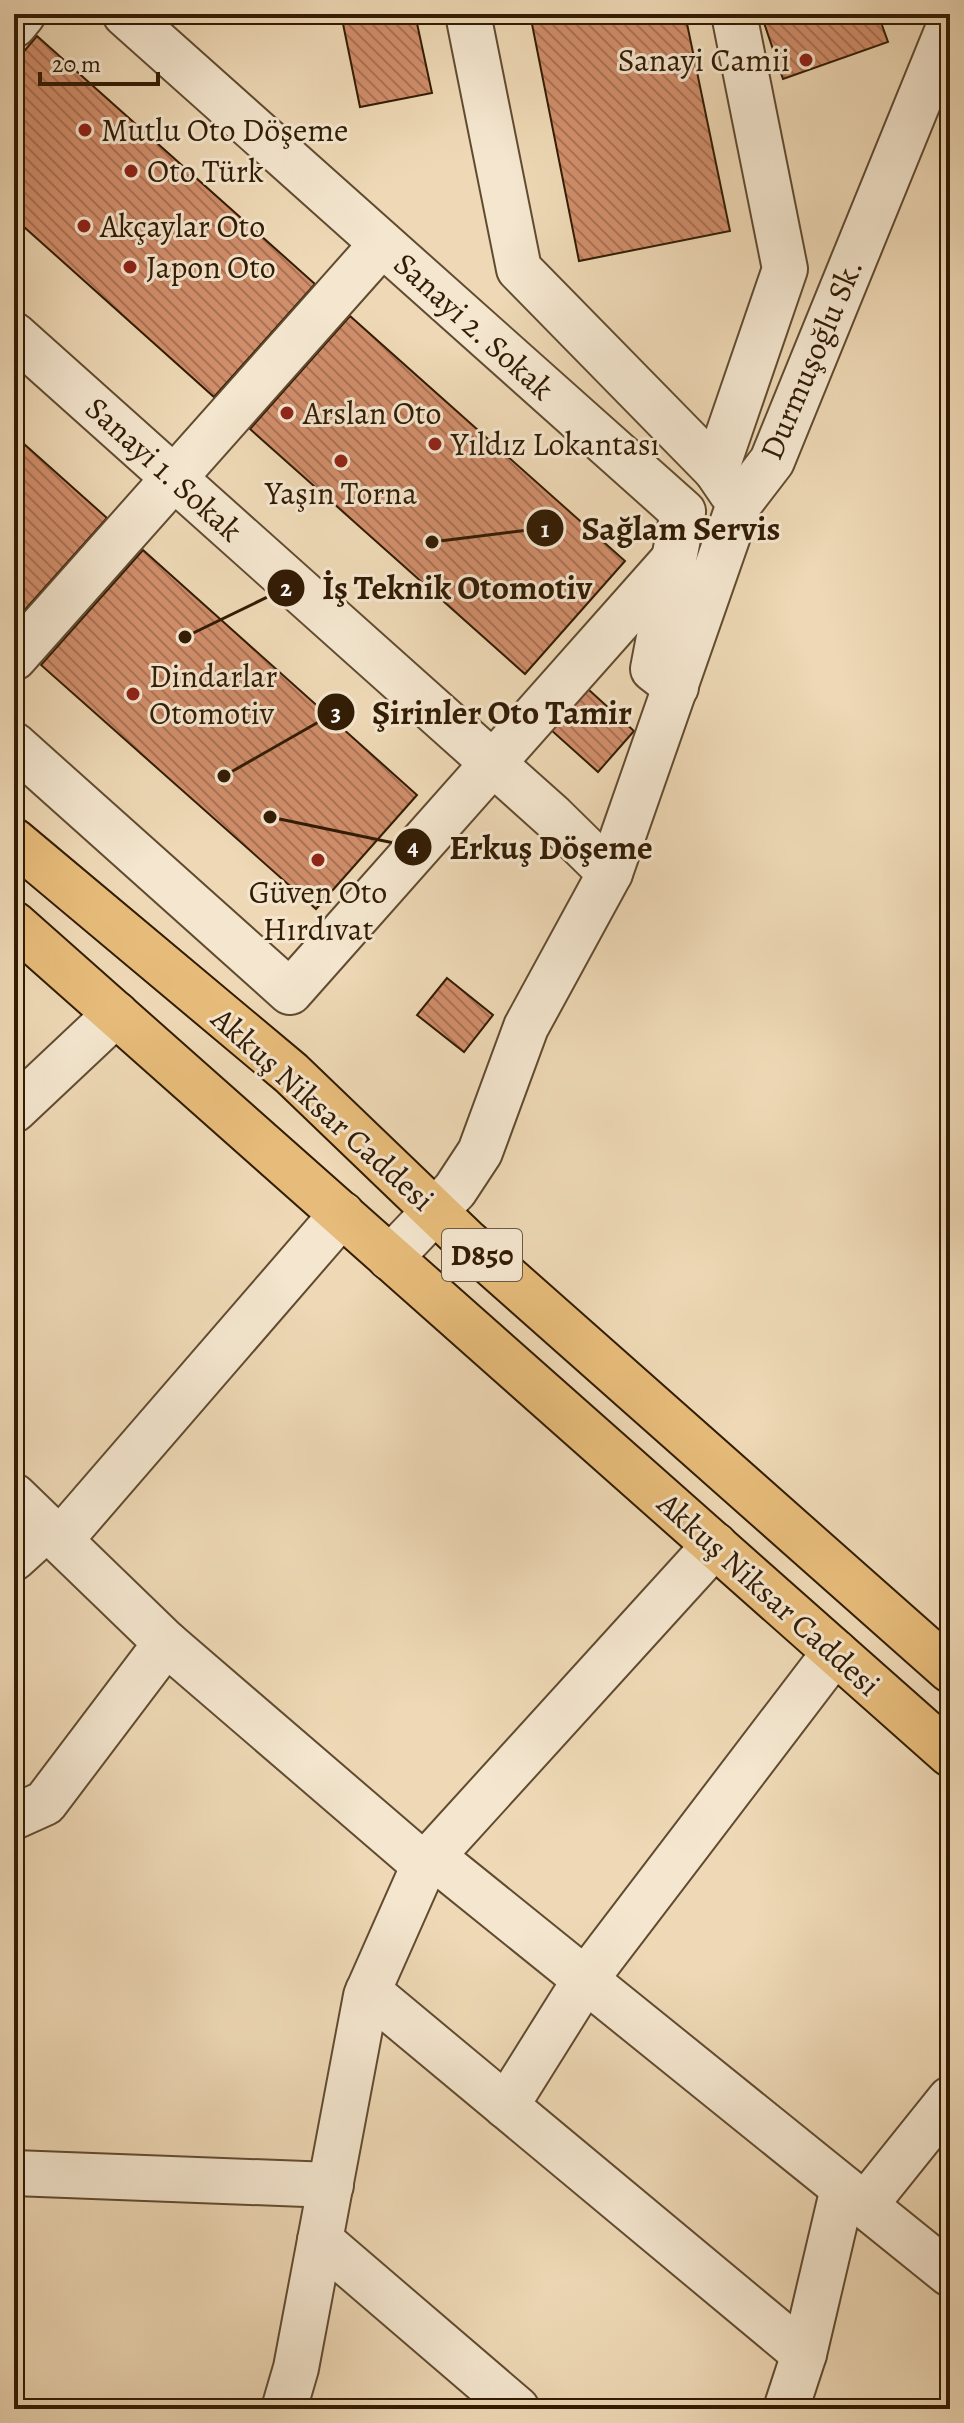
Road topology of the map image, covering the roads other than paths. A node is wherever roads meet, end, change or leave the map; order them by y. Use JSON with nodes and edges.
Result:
{"nodes":[{"id":1,"x":23,"y":14,"type":"edge"},
{"id":2,"x":125,"y":14,"type":"edge"},
{"id":3,"x":468,"y":14,"type":"edge"},
{"id":4,"x":734,"y":14,"type":"edge"},
{"id":5,"x":950,"y":24,"type":"edge"},
{"id":6,"x":14,"y":25,"type":"edge"},
{"id":7,"x":382,"y":244,"type":"junction"},
{"id":8,"x":14,"y":335,"type":"edge"},
{"id":9,"x":174,"y":478,"type":"junction"},
{"id":10,"x":727,"y":487,"type":"junction"},
{"id":11,"x":674,"y":559,"type":"junction"},
{"id":12,"x":14,"y":658,"type":"edge"},
{"id":13,"x":676,"y":687,"type":"junction"},
{"id":14,"x":14,"y":745,"type":"edge"},
{"id":15,"x":493,"y":763,"type":"junction"},
{"id":16,"x":14,"y":841,"type":"edge"},
{"id":17,"x":610,"y":873,"type":"junction"},
{"id":18,"x":14,"y":924,"type":"edge"},
{"id":19,"x":116,"y":1014,"type":"junction"},
{"id":20,"x":14,"y":1110,"type":"edge"},
{"id":21,"x":434,"y":1211,"type":"junction"},
{"id":22,"x":342,"y":1214,"type":"junction"},
{"id":23,"x":390,"y":1258,"type":"junction"},
{"id":24,"x":14,"y":1496,"type":"edge"},
{"id":25,"x":54,"y":1534,"type":"junction"},
{"id":26,"x":715,"y":1545,"type":"junction"},
{"id":27,"x":14,"y":1558,"type":"edge"},
{"id":28,"x":166,"y":1643,"type":"junction"},
{"id":29,"x":835,"y":1652,"type":"junction"},
{"id":30,"x":950,"y":1670,"type":"edge"},
{"id":31,"x":950,"y":1754,"type":"edge"},
{"id":32,"x":14,"y":1817,"type":"edge"},
{"id":33,"x":428,"y":1860,"type":"junction"},
{"id":34,"x":585,"y":1980,"type":"junction"},
{"id":35,"x":368,"y":1991,"type":"junction"},
{"id":36,"x":950,"y":2099,"type":"edge"},
{"id":37,"x":506,"y":2106,"type":"junction"},
{"id":38,"x":14,"y":2173,"type":"edge"},
{"id":39,"x":331,"y":2185,"type":"junction"},
{"id":40,"x":854,"y":2197,"type":"junction"},
{"id":41,"x":320,"y":2240,"type":"junction"},
{"id":42,"x":950,"y":2274,"type":"edge"},
{"id":43,"x":804,"y":2354,"type":"junction"},
{"id":44,"x":284,"y":2409,"type":"edge"},
{"id":45,"x":517,"y":2409,"type":"edge"},
{"id":46,"x":786,"y":2409,"type":"edge"}],
"edges":[{"from":1,"to":6,"type":"street"},
{"from":2,"to":7,"type":"street","name":"Sanayi 2. Sokak"},
{"from":3,"to":10,"type":"street"},
{"from":4,"to":10,"type":"street"},
{"from":5,"to":10,"type":"street","name":"Durmuşoğlu Sk."},
{"from":7,"to":9,"type":"street"},
{"from":7,"to":11,"type":"street","name":"Sanayi 2. Sokak"},
{"from":8,"to":9,"type":"street","name":"Sanayi 1. Sokak"},
{"from":9,"to":12,"type":"street"},
{"from":9,"to":15,"type":"street","name":"Sanayi 1. Sokak"},
{"from":10,"to":13,"type":"street","name":"Durmuşoğlu Sk."},
{"from":11,"to":13,"type":"street","name":"Sanayi 2. Sokak"},
{"from":11,"to":15,"type":"street"},
{"from":13,"to":17,"type":"street","name":"Durmuşoğlu Sk."},
{"from":14,"to":15,"type":"street"},
{"from":15,"to":17,"type":"street","name":"Sanayi 1. Sokak"},
{"from":16,"to":21,"type":"main road","name":"Akkuş Niksar Caddesi","number":"D850"},
{"from":17,"to":21,"type":"street","name":"Durmuşoğlu Sk."},
{"from":18,"to":19,"type":"main road","name":"Akkuş Niksar Caddesi","number":"D850"},
{"from":19,"to":20,"type":"street"},
{"from":19,"to":22,"type":"main road","name":"Akkuş Niksar Caddesi","number":"D850"},
{"from":21,"to":23,"type":"street","name":"Durmuşoğlu Sk."},
{"from":21,"to":30,"type":"main road","name":"Akkuş Niksar Caddesi","number":"D850"},
{"from":22,"to":23,"type":"main road","name":"Akkuş Niksar Caddesi","number":"D850"},
{"from":22,"to":25,"type":"street"},
{"from":23,"to":26,"type":"main road","name":"Akkuş Niksar Caddesi","number":"D850"},
{"from":24,"to":25,"type":"street"},
{"from":25,"to":27,"type":"street"},
{"from":25,"to":28,"type":"street"},
{"from":26,"to":29,"type":"main road","name":"Akkuş Niksar Caddesi","number":"D850"},
{"from":26,"to":33,"type":"street"},
{"from":28,"to":32,"type":"street"},
{"from":28,"to":33,"type":"street"},
{"from":29,"to":31,"type":"main road","name":"Akkuş Niksar Caddesi","number":"D850"},
{"from":29,"to":34,"type":"street"},
{"from":33,"to":34,"type":"street"},
{"from":33,"to":35,"type":"street"},
{"from":34,"to":37,"type":"street"},
{"from":34,"to":40,"type":"street"},
{"from":35,"to":37,"type":"street"},
{"from":35,"to":39,"type":"street"},
{"from":36,"to":40,"type":"street"},
{"from":37,"to":43,"type":"street"},
{"from":38,"to":39,"type":"street"},
{"from":39,"to":41,"type":"street"},
{"from":40,"to":42,"type":"street"},
{"from":40,"to":43,"type":"street"},
{"from":41,"to":44,"type":"street"},
{"from":41,"to":45,"type":"street"},
{"from":43,"to":46,"type":"street"}]}
